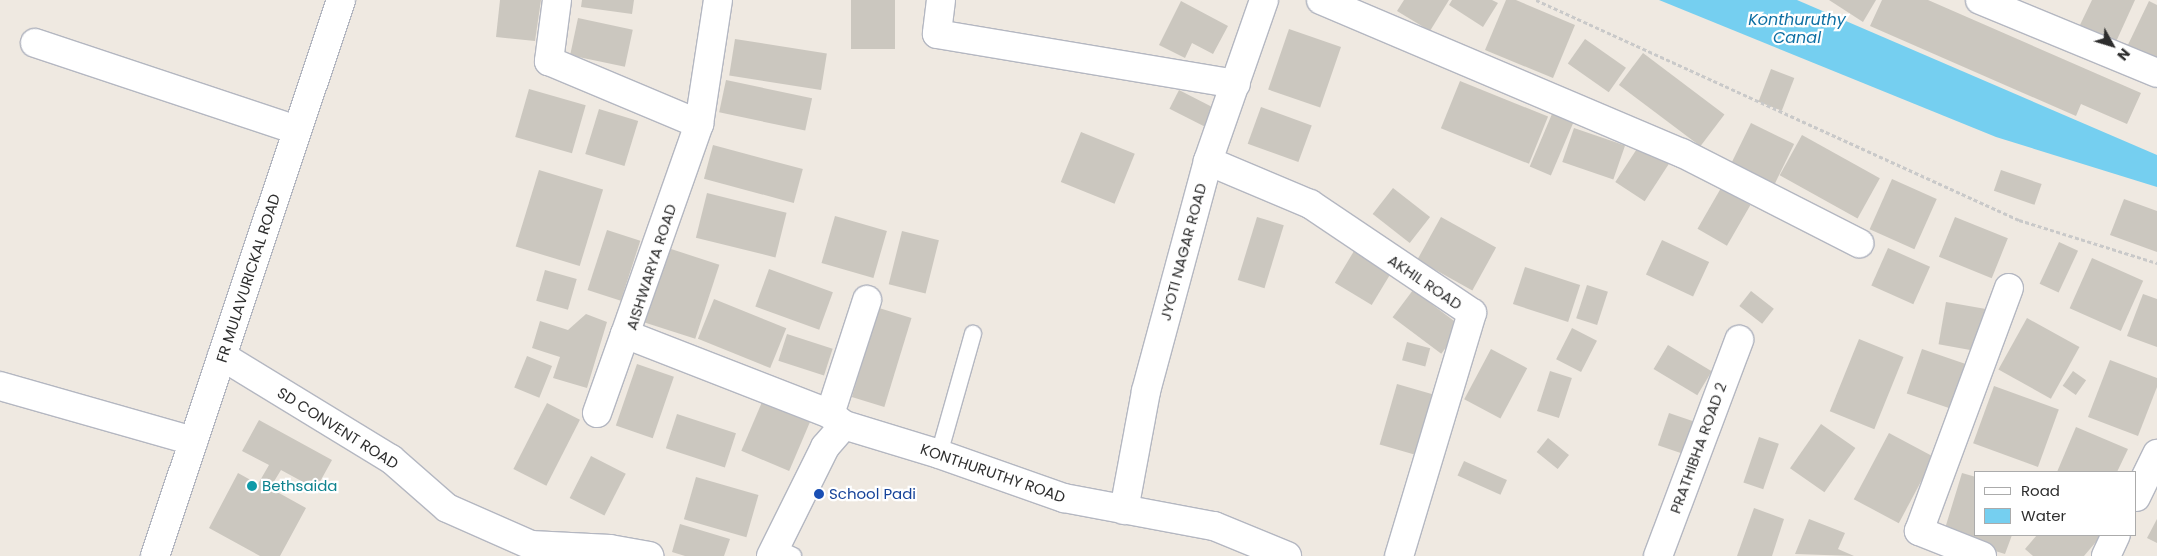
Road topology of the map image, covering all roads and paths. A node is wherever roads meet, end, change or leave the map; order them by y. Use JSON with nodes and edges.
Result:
{"nodes":[{"id":1,"x":341,"y":0,"type":"edge"},
{"id":2,"x":557,"y":0,"type":"edge"},
{"id":3,"x":718,"y":0,"type":"edge"},
{"id":4,"x":941,"y":0,"type":"edge"},
{"id":5,"x":1264,"y":0,"type":"edge"},
{"id":6,"x":1321,"y":0,"type":"edge"},
{"id":7,"x":1536,"y":0,"type":"edge"},
{"id":8,"x":1980,"y":0,"type":"edge"},
{"id":9,"x":35,"y":43,"type":"dead end"},
{"id":10,"x":2157,"y":73,"type":"edge"},
{"id":11,"x":1236,"y":84,"type":"junction"},
{"id":12,"x":699,"y":124,"type":"junction"},
{"id":13,"x":297,"y":130,"type":"junction"},
{"id":14,"x":1208,"y":161,"type":"junction"},
{"id":15,"x":1859,"y":244,"type":"dead end"},
{"id":16,"x":2157,"y":263,"type":"edge"},
{"id":17,"x":2010,"y":288,"type":"dead end"},
{"id":18,"x":867,"y":300,"type":"dead end"},
{"id":19,"x":625,"y":334,"type":"junction"},
{"id":20,"x":973,"y":334,"type":"dead end"},
{"id":21,"x":1739,"y":340,"type":"dead end"},
{"id":22,"x":222,"y":356,"type":"junction"},
{"id":23,"x":0,"y":386,"type":"edge"},
{"id":24,"x":596,"y":413,"type":"dead end"},
{"id":25,"x":837,"y":419,"type":"junction"},
{"id":26,"x":192,"y":440,"type":"junction"},
{"id":27,"x":939,"y":454,"type":"junction"},
{"id":28,"x":2155,"y":463,"type":"edge"},
{"id":29,"x":2137,"y":495,"type":"edge"},
{"id":30,"x":1124,"y":510,"type":"junction"},
{"id":31,"x":2116,"y":536,"type":"edge"},
{"id":32,"x":780,"y":553,"type":"edge"},
{"id":33,"x":155,"y":556,"type":"edge"},
{"id":34,"x":650,"y":556,"type":"edge"},
{"id":35,"x":1287,"y":556,"type":"edge"},
{"id":36,"x":1399,"y":556,"type":"edge"},
{"id":37,"x":1658,"y":556,"type":"edge"},
{"id":38,"x":1982,"y":556,"type":"edge"},
{"id":39,"x":2106,"y":556,"type":"edge"}],
"edges":[{"from":1,"to":13,"type":"street","name":"FR MULAVURICKAL ROAD"},
{"from":2,"to":12,"type":"street"},
{"from":3,"to":12,"type":"street","name":"AISHWARYA ROAD"},
{"from":4,"to":11,"type":"street"},
{"from":5,"to":11,"type":"street","name":"JYOTI NAGAR ROAD"},
{"from":6,"to":15,"type":"street"},
{"from":7,"to":16,"type":"path"},
{"from":8,"to":10,"type":"street"},
{"from":9,"to":13,"type":"street"},
{"from":11,"to":14,"type":"street","name":"JYOTI NAGAR ROAD"},
{"from":12,"to":19,"type":"street","name":"AISHWARYA ROAD"},
{"from":13,"to":22,"type":"street","name":"FR MULAVURICKAL ROAD"},
{"from":14,"to":30,"type":"street","name":"JYOTI NAGAR ROAD"},
{"from":14,"to":36,"type":"street","name":"AKHIL ROAD"},
{"from":17,"to":38,"type":"street"},
{"from":18,"to":25,"type":"street"},
{"from":19,"to":24,"type":"street"},
{"from":19,"to":25,"type":"street","name":"AISHWARYA ROAD"},
{"from":20,"to":27,"type":"lane"},
{"from":21,"to":37,"type":"street","name":"PRATHIBHA ROAD 2"},
{"from":22,"to":26,"type":"street","name":"FR MULAVURICKAL ROAD"},
{"from":22,"to":34,"type":"street","name":"SD CONVENT ROAD"},
{"from":23,"to":26,"type":"street"},
{"from":25,"to":27,"type":"street","name":"KONTHURUTHY ROAD"},
{"from":25,"to":32,"type":"street"},
{"from":26,"to":33,"type":"street","name":"FR MULAVURICKAL ROAD"},
{"from":27,"to":30,"type":"street","name":"KONTHURUTHY ROAD"},
{"from":28,"to":29,"type":"street"},
{"from":30,"to":35,"type":"street","name":"KONTHURUTHY ROAD"},
{"from":31,"to":39,"type":"street"}]}
